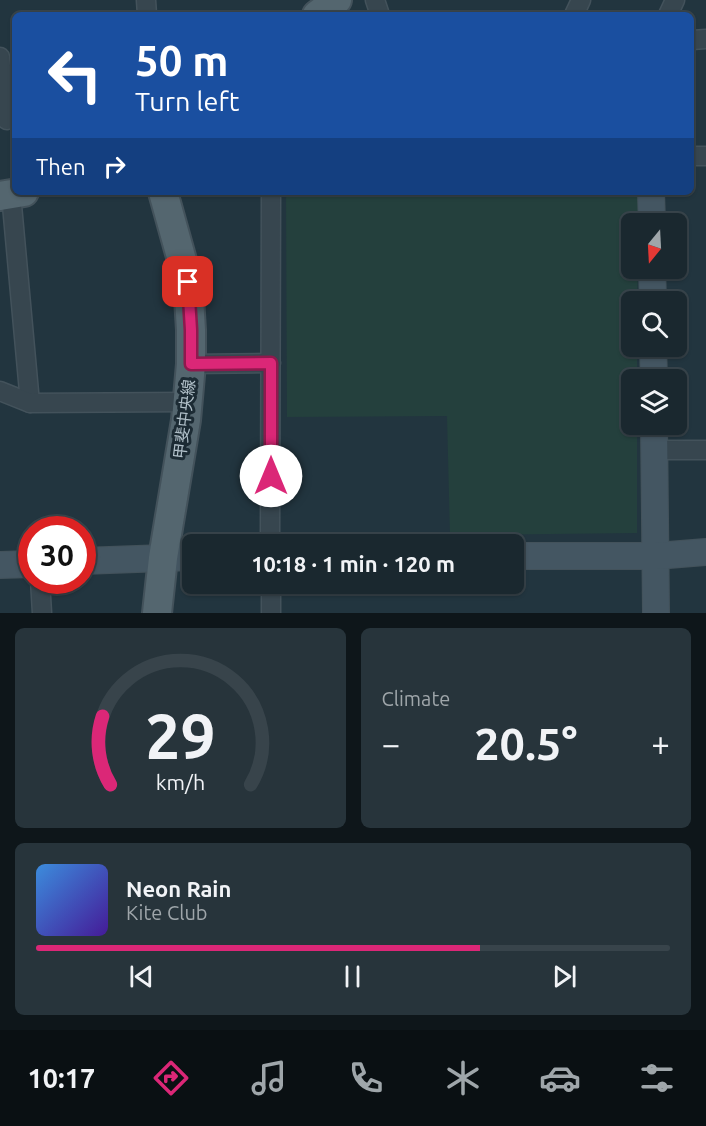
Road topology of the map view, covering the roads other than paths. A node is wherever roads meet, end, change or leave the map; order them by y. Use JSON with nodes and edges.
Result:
{"nodes":[{"id":1,"x":338,"y":0,"type":"edge"},
{"id":2,"x":321,"y":12,"type":"edge"},
{"id":3,"x":0,"y":57,"type":"edge"},
{"id":4,"x":7,"y":120,"type":"edge"},
{"id":5,"x":11,"y":194,"type":"edge"},
{"id":6,"x":164,"y":195,"type":"edge"},
{"id":7,"x":271,"y":195,"type":"edge"},
{"id":8,"x":651,"y":195,"type":"edge"},
{"id":9,"x":652,"y":213,"type":"edge"},
{"id":10,"x":271,"y":363,"type":"junction"},
{"id":11,"x":191,"y":364,"type":"junction"},
{"id":12,"x":0,"y":391,"type":"edge"},
{"id":13,"x":188,"y":402,"type":"junction"},
{"id":14,"x":30,"y":403,"type":"junction"},
{"id":15,"x":654,"y":435,"type":"edge"},
{"id":16,"x":655,"y":450,"type":"junction"},
{"id":17,"x":706,"y":450,"type":"edge"},
{"id":18,"x":270,"y":534,"type":"edge"},
{"id":19,"x":706,"y":552,"type":"edge"},
{"id":20,"x":524,"y":556,"type":"edge"},
{"id":21,"x":656,"y":556,"type":"junction"},
{"id":22,"x":182,"y":557,"type":"edge"},
{"id":23,"x":163,"y":558,"type":"junction"},
{"id":24,"x":96,"y":560,"type":"edge"},
{"id":25,"x":18,"y":564,"type":"edge"},
{"id":26,"x":0,"y":565,"type":"edge"},
{"id":27,"x":41,"y":594,"type":"edge"},
{"id":28,"x":271,"y":594,"type":"edge"},
{"id":29,"x":42,"y":613,"type":"edge"},
{"id":30,"x":157,"y":613,"type":"edge"},
{"id":31,"x":271,"y":613,"type":"edge"},
{"id":32,"x":656,"y":613,"type":"edge"}],
"edges":[{"from":1,"to":2,"type":"main road"},
{"from":3,"to":4,"type":"street"},
{"from":5,"to":14,"type":"street"},
{"from":6,"to":11,"type":"main road","name":"甲斐中央線"},
{"from":7,"to":10,"type":"street"},
{"from":8,"to":9,"type":"street"},
{"from":10,"to":11,"type":"street"},
{"from":10,"to":18,"type":"street"},
{"from":11,"to":13,"type":"main road","name":"甲斐中央線"},
{"from":12,"to":14,"type":"street"},
{"from":13,"to":14,"type":"street"},
{"from":13,"to":23,"type":"main road","name":"甲斐中央線"},
{"from":15,"to":16,"type":"street"},
{"from":16,"to":17,"type":"street"},
{"from":16,"to":21,"type":"street"},
{"from":19,"to":21,"type":"street"},
{"from":20,"to":21,"type":"street"},
{"from":21,"to":32,"type":"street"},
{"from":22,"to":23,"type":"street"},
{"from":23,"to":24,"type":"street"},
{"from":23,"to":30,"type":"main road","name":"甲斐中央線"},
{"from":25,"to":26,"type":"street"},
{"from":27,"to":29,"type":"street"},
{"from":28,"to":31,"type":"street"}]}
